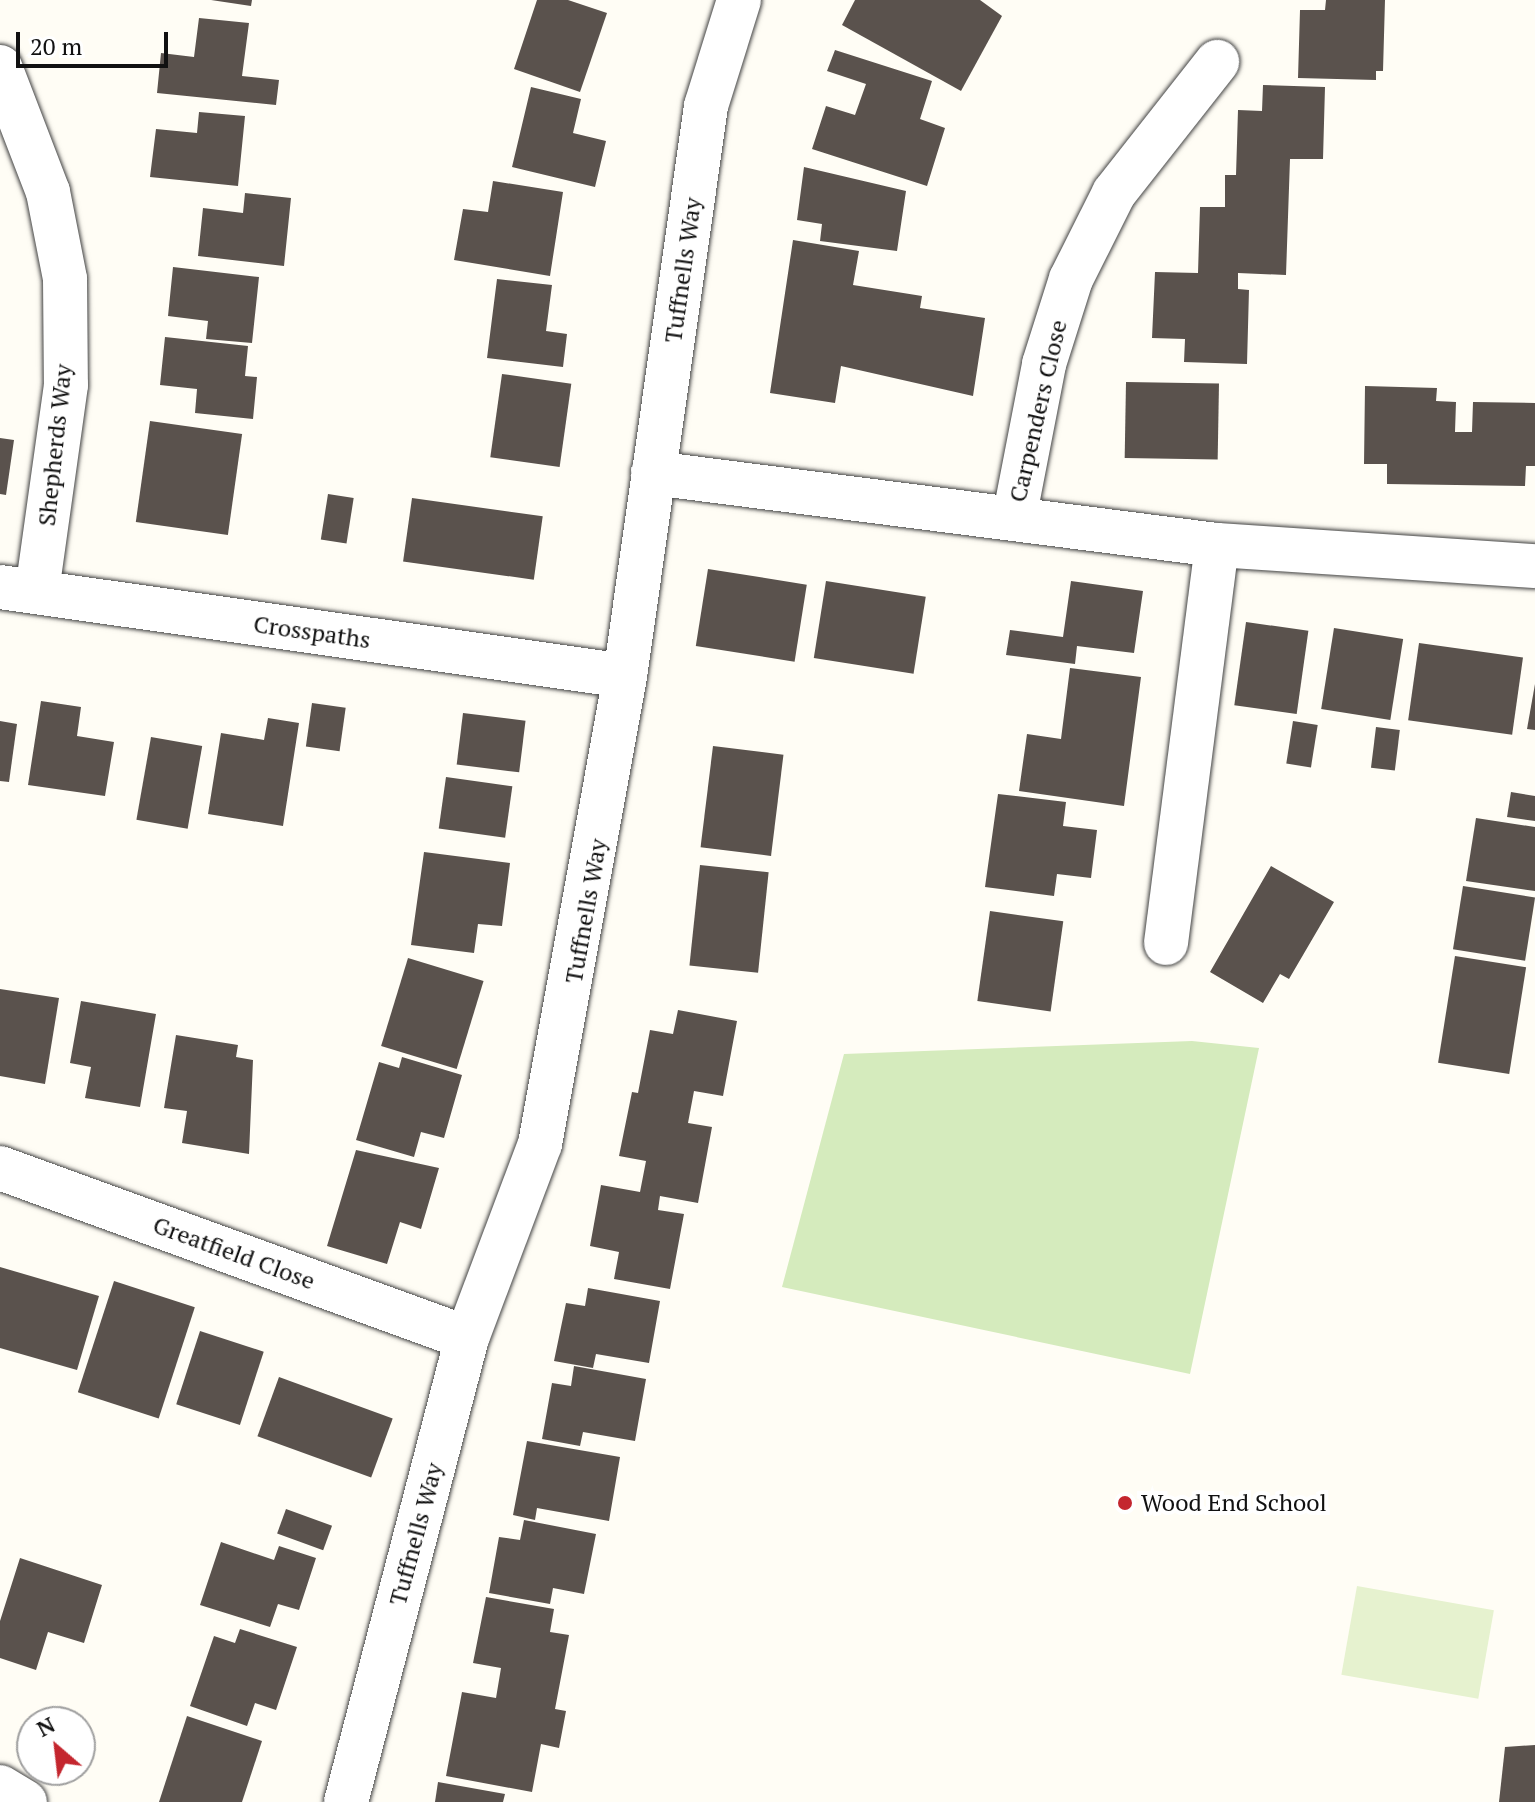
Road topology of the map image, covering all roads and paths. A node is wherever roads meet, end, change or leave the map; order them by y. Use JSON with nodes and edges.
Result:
{"nodes":[{"id":1,"x":739,"y":0,"type":"edge"},
{"id":2,"x":1217,"y":62,"type":"dead end"},
{"id":3,"x":0,"y":67,"type":"edge"},
{"id":4,"x":653,"y":473,"type":"junction"},
{"id":5,"x":1014,"y":519,"type":"junction"},
{"id":6,"x":1217,"y":545,"type":"junction"},
{"id":7,"x":1535,"y":566,"type":"edge"},
{"id":8,"x":18,"y":590,"type":"edge"},
{"id":9,"x":625,"y":676,"type":"junction"},
{"id":10,"x":1166,"y":943,"type":"dead end"},
{"id":11,"x":0,"y":1168,"type":"edge"},
{"id":12,"x":467,"y":1338,"type":"junction"},
{"id":13,"x":0,"y":1787,"type":"edge"},
{"id":14,"x":25,"y":1802,"type":"edge"},
{"id":15,"x":346,"y":1802,"type":"edge"}],
"edges":[{"from":1,"to":4,"type":"street","name":"Tuffnells Way"},
{"from":2,"to":5,"type":"street","name":"Carpenders Close"},
{"from":3,"to":8,"type":"street","name":"Shepherds Way"},
{"from":4,"to":5,"type":"street","name":"Carpenders Close"},
{"from":4,"to":9,"type":"street","name":"Tuffnells Way"},
{"from":5,"to":6,"type":"street","name":"Carpenders Close"},
{"from":6,"to":7,"type":"street","name":"Carpenders Close"},
{"from":6,"to":10,"type":"street"},
{"from":8,"to":9,"type":"street","name":"Crosspaths"},
{"from":9,"to":12,"type":"street","name":"Tuffnells Way"},
{"from":11,"to":12,"type":"street","name":"Greatfield Close"},
{"from":12,"to":15,"type":"street","name":"Tuffnells Way"},
{"from":13,"to":14,"type":"street"}]}
